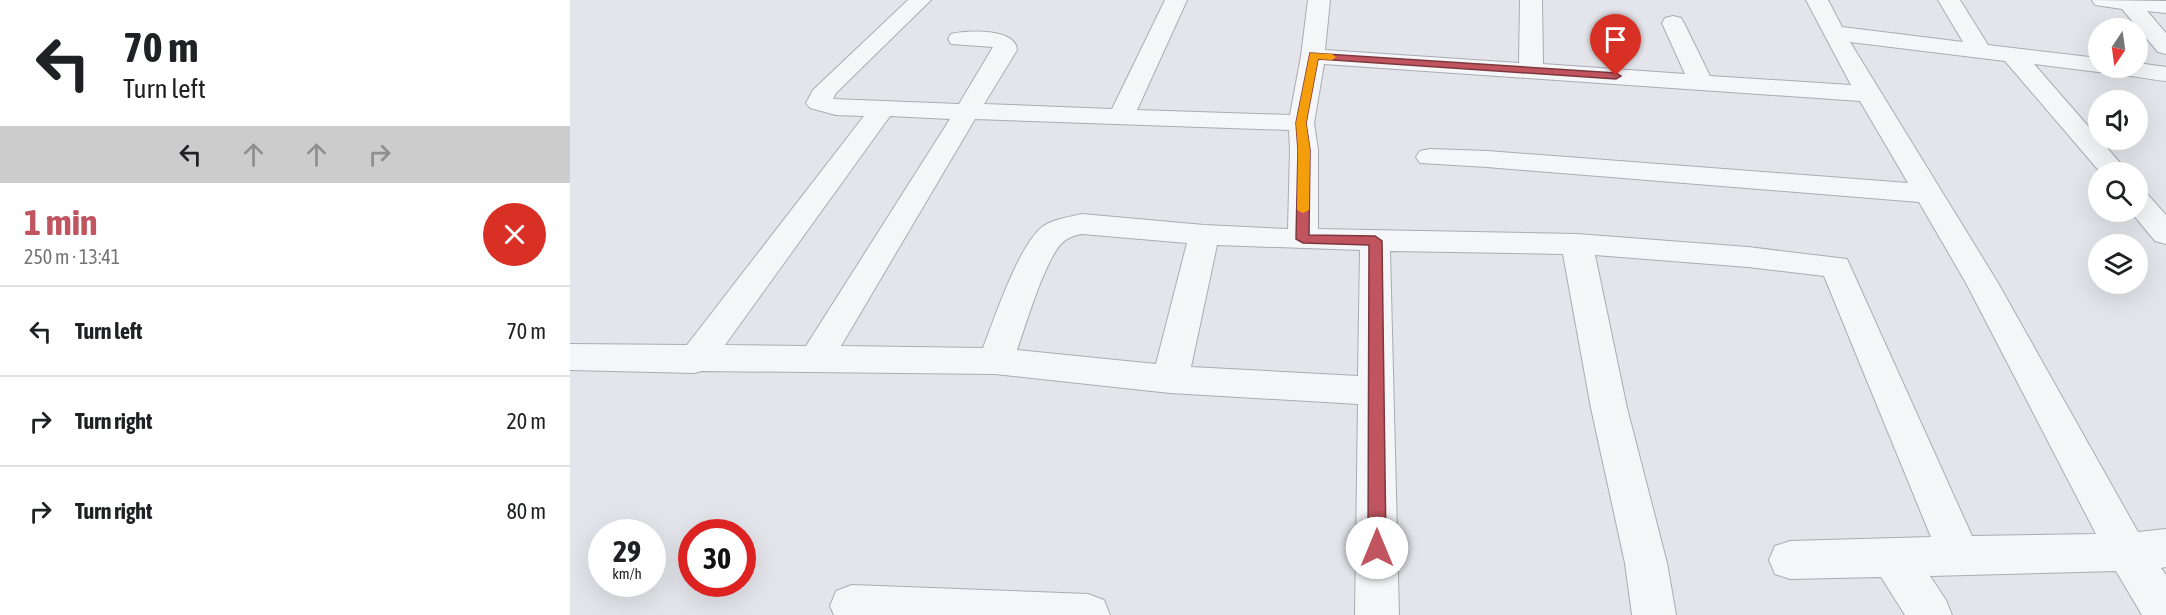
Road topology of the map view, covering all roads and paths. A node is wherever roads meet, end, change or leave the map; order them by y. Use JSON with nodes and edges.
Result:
{"nodes":[{"id":1,"x":920,"y":0,"type":"edge"},
{"id":2,"x":1176,"y":0,"type":"edge"},
{"id":3,"x":1319,"y":0,"type":"edge"},
{"id":4,"x":1532,"y":0,"type":"edge"},
{"id":5,"x":1817,"y":0,"type":"edge"},
{"id":6,"x":1949,"y":0,"type":"edge"},
{"id":7,"x":2103,"y":0,"type":"edge"},
{"id":8,"x":2127,"y":1,"type":"edge"},
{"id":9,"x":2166,"y":7,"type":"edge"},
{"id":10,"x":1673,"y":23,"type":"dead end"},
{"id":11,"x":1835,"y":33,"type":"junction"},
{"id":12,"x":959,"y":39,"type":"dead end"},
{"id":13,"x":2166,"y":47,"type":"edge"},
{"id":14,"x":1980,"y":51,"type":"junction"},
{"id":15,"x":2013,"y":55,"type":"junction"},
{"id":16,"x":1313,"y":56,"type":"junction"},
{"id":17,"x":2088,"y":64,"type":"edge"},
{"id":18,"x":1531,"y":70,"type":"junction"},
{"id":19,"x":2148,"y":72,"type":"edge"},
{"id":20,"x":2166,"y":74,"type":"edge"},
{"id":21,"x":1701,"y":82,"type":"junction"},
{"id":22,"x":1870,"y":94,"type":"junction"},
{"id":23,"x":883,"y":108,"type":"junction"},
{"id":24,"x":969,"y":111,"type":"junction"},
{"id":25,"x":1122,"y":115,"type":"junction"},
{"id":26,"x":1301,"y":123,"type":"junction"},
{"id":27,"x":1430,"y":157,"type":"dead end"},
{"id":28,"x":2105,"y":162,"type":"edge"},
{"id":29,"x":1930,"y":194,"type":"junction"},
{"id":30,"x":2148,"y":213,"type":"edge"},
{"id":31,"x":2166,"y":234,"type":"edge"},
{"id":32,"x":1204,"y":235,"type":"junction"},
{"id":33,"x":1303,"y":239,"type":"junction"},
{"id":34,"x":1375,"y":241,"type":"junction"},
{"id":35,"x":1577,"y":244,"type":"junction"},
{"id":36,"x":570,"y":357,"type":"edge"},
{"id":37,"x":695,"y":360,"type":"junction"},
{"id":38,"x":815,"y":360,"type":"junction"},
{"id":39,"x":995,"y":361,"type":"junction"},
{"id":40,"x":1170,"y":379,"type":"junction"},
{"id":41,"x":1377,"y":392,"type":"junction"},
{"id":42,"x":2146,"y":550,"type":"edge"},
{"id":43,"x":1960,"y":556,"type":"junction"},
{"id":44,"x":1893,"y":558,"type":"junction"},
{"id":45,"x":1790,"y":560,"type":"dead end"},
{"id":46,"x":852,"y":606,"type":"dead end"},
{"id":47,"x":2166,"y":614,"type":"edge"},
{"id":48,"x":1088,"y":615,"type":"edge"},
{"id":49,"x":1377,"y":615,"type":"edge"},
{"id":50,"x":1654,"y":615,"type":"edge"},
{"id":51,"x":1930,"y":615,"type":"edge"}],
"edges":[{"from":1,"to":23,"type":"street"},
{"from":2,"to":25,"type":"street"},
{"from":3,"to":16,"type":"street"},
{"from":4,"to":18,"type":"street"},
{"from":5,"to":11,"type":"street"},
{"from":6,"to":14,"type":"street"},
{"from":7,"to":8,"type":"street"},
{"from":8,"to":9,"type":"street"},
{"from":8,"to":13,"type":"street"},
{"from":10,"to":21,"type":"street"},
{"from":11,"to":14,"type":"street"},
{"from":11,"to":22,"type":"street"},
{"from":12,"to":24,"type":"street"},
{"from":14,"to":15,"type":"street"},
{"from":15,"to":17,"type":"street"},
{"from":15,"to":28,"type":"street"},
{"from":16,"to":18,"type":"street"},
{"from":16,"to":26,"type":"street"},
{"from":18,"to":21,"type":"street"},
{"from":19,"to":20,"type":"street"},
{"from":21,"to":22,"type":"street"},
{"from":22,"to":29,"type":"street"},
{"from":23,"to":24,"type":"street"},
{"from":23,"to":37,"type":"street"},
{"from":24,"to":25,"type":"street"},
{"from":24,"to":38,"type":"street"},
{"from":25,"to":26,"type":"street"},
{"from":26,"to":33,"type":"street"},
{"from":27,"to":29,"type":"street"},
{"from":29,"to":42,"type":"street"},
{"from":30,"to":31,"type":"street"},
{"from":32,"to":33,"type":"street"},
{"from":32,"to":39,"type":"street"},
{"from":32,"to":40,"type":"street"},
{"from":33,"to":34,"type":"street"},
{"from":34,"to":35,"type":"street"},
{"from":34,"to":41,"type":"street"},
{"from":35,"to":43,"type":"street"},
{"from":35,"to":50,"type":"street"},
{"from":36,"to":37,"type":"street"},
{"from":37,"to":38,"type":"street"},
{"from":38,"to":39,"type":"street"},
{"from":39,"to":40,"type":"street"},
{"from":40,"to":41,"type":"street"},
{"from":41,"to":49,"type":"street"},
{"from":42,"to":43,"type":"street"},
{"from":42,"to":47,"type":"street"},
{"from":43,"to":44,"type":"street"},
{"from":44,"to":45,"type":"street"},
{"from":44,"to":51,"type":"street"},
{"from":46,"to":48,"type":"street"}]}
